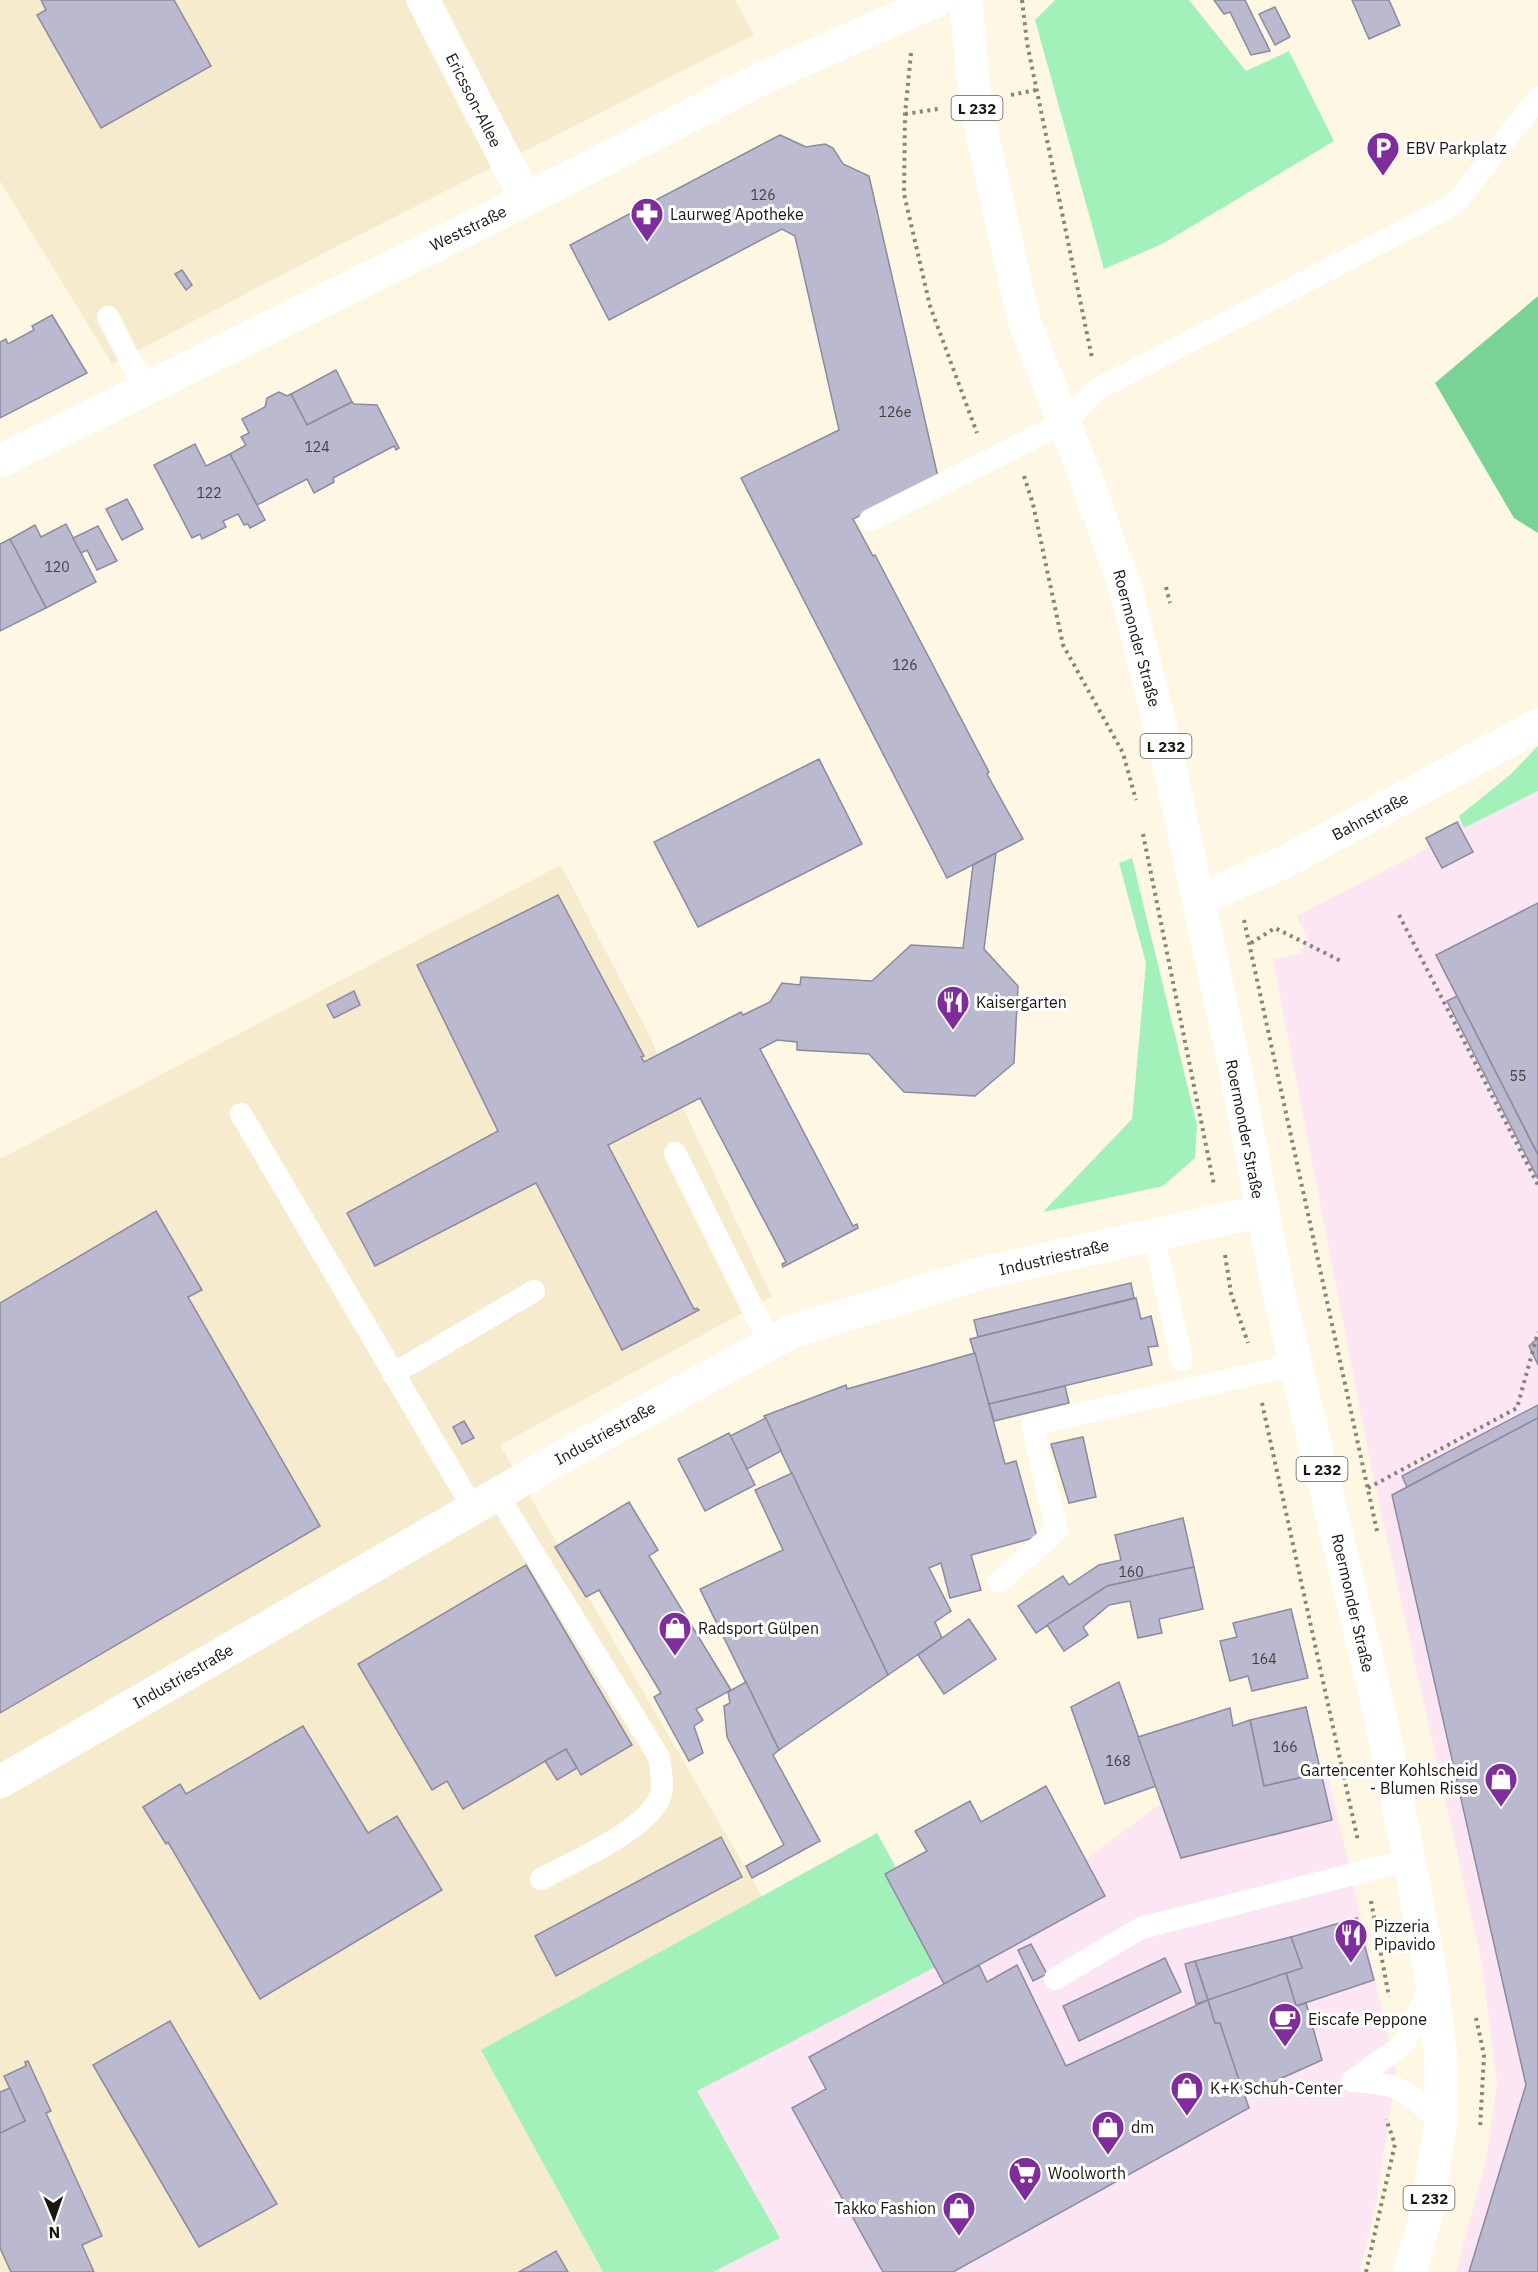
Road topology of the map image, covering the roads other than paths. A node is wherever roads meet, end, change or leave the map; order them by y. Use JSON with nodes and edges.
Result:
{"nodes":[{"id":1,"x":423,"y":0,"type":"edge"},
{"id":2,"x":966,"y":0,"type":"edge"},
{"id":3,"x":926,"y":6,"type":"edge"},
{"id":4,"x":1538,"y":98,"type":"edge"},
{"id":5,"x":526,"y":199,"type":"junction"},
{"id":6,"x":108,"y":316,"type":"dead end"},
{"id":7,"x":145,"y":388,"type":"junction"},
{"id":8,"x":1063,"y":423,"type":"junction"},
{"id":9,"x":0,"y":461,"type":"edge"},
{"id":10,"x":870,"y":520,"type":"dead end"},
{"id":11,"x":1538,"y":725,"type":"edge"},
{"id":12,"x":1198,"y":900,"type":"junction"},
{"id":13,"x":241,"y":1114,"type":"dead end"},
{"id":14,"x":675,"y":1153,"type":"dead end"},
{"id":15,"x":1261,"y":1211,"type":"junction"},
{"id":16,"x":1153,"y":1234,"type":"junction"},
{"id":17,"x":534,"y":1291,"type":"dead end"},
{"id":18,"x":770,"y":1343,"type":"junction"},
{"id":19,"x":1182,"y":1360,"type":"dead end"},
{"id":20,"x":1297,"y":1364,"type":"junction"},
{"id":21,"x":393,"y":1374,"type":"junction"},
{"id":22,"x":485,"y":1501,"type":"junction"},
{"id":23,"x":999,"y":1582,"type":"dead end"},
{"id":24,"x":0,"y":1782,"type":"edge"},
{"id":25,"x":1409,"y":1860,"type":"junction"},
{"id":26,"x":541,"y":1879,"type":"dead end"},
{"id":27,"x":1055,"y":1979,"type":"dead end"},
{"id":28,"x":1432,"y":1982,"type":"junction"},
{"id":29,"x":1441,"y":2122,"type":"junction"},
{"id":30,"x":1410,"y":2272,"type":"edge"}],
"edges":[{"from":1,"to":5,"type":"main road","name":"Ericsson-Allee"},
{"from":2,"to":8,"type":"main road","name":"Roermonder Straße","number":"L 232"},
{"from":3,"to":5,"type":"main road","name":"Weststraße"},
{"from":4,"to":8,"type":"lane"},
{"from":5,"to":7,"type":"main road","name":"Weststraße"},
{"from":6,"to":7,"type":"lane"},
{"from":7,"to":9,"type":"main road","name":"Weststraße"},
{"from":8,"to":10,"type":"lane"},
{"from":8,"to":12,"type":"main road","name":"Roermonder Straße","number":"L 232"},
{"from":11,"to":12,"type":"main road","name":"Bahnstraße"},
{"from":12,"to":15,"type":"main road","name":"Roermonder Straße","number":"L 232"},
{"from":13,"to":21,"type":"lane"},
{"from":14,"to":18,"type":"lane"},
{"from":15,"to":16,"type":"main road","name":"Industriestraße"},
{"from":15,"to":20,"type":"main road","name":"Roermonder Straße","number":"L 232"},
{"from":16,"to":18,"type":"main road","name":"Industriestraße"},
{"from":16,"to":19,"type":"lane"},
{"from":17,"to":21,"type":"lane"},
{"from":18,"to":22,"type":"main road","name":"Industriestraße"},
{"from":20,"to":23,"type":"lane"},
{"from":20,"to":25,"type":"main road","name":"Roermonder Straße","number":"L 232"},
{"from":21,"to":22,"type":"lane"},
{"from":22,"to":24,"type":"main road","name":"Industriestraße"},
{"from":22,"to":26,"type":"lane"},
{"from":25,"to":27,"type":"lane"},
{"from":25,"to":28,"type":"main road","name":"Roermonder Straße","number":"L 232"},
{"from":28,"to":29,"type":"main road","name":"Roermonder Straße","number":"L 232"},
{"from":28,"to":29,"type":"lane"},
{"from":29,"to":30,"type":"main road","name":"Roermonder Straße","number":"L 232"}]}
